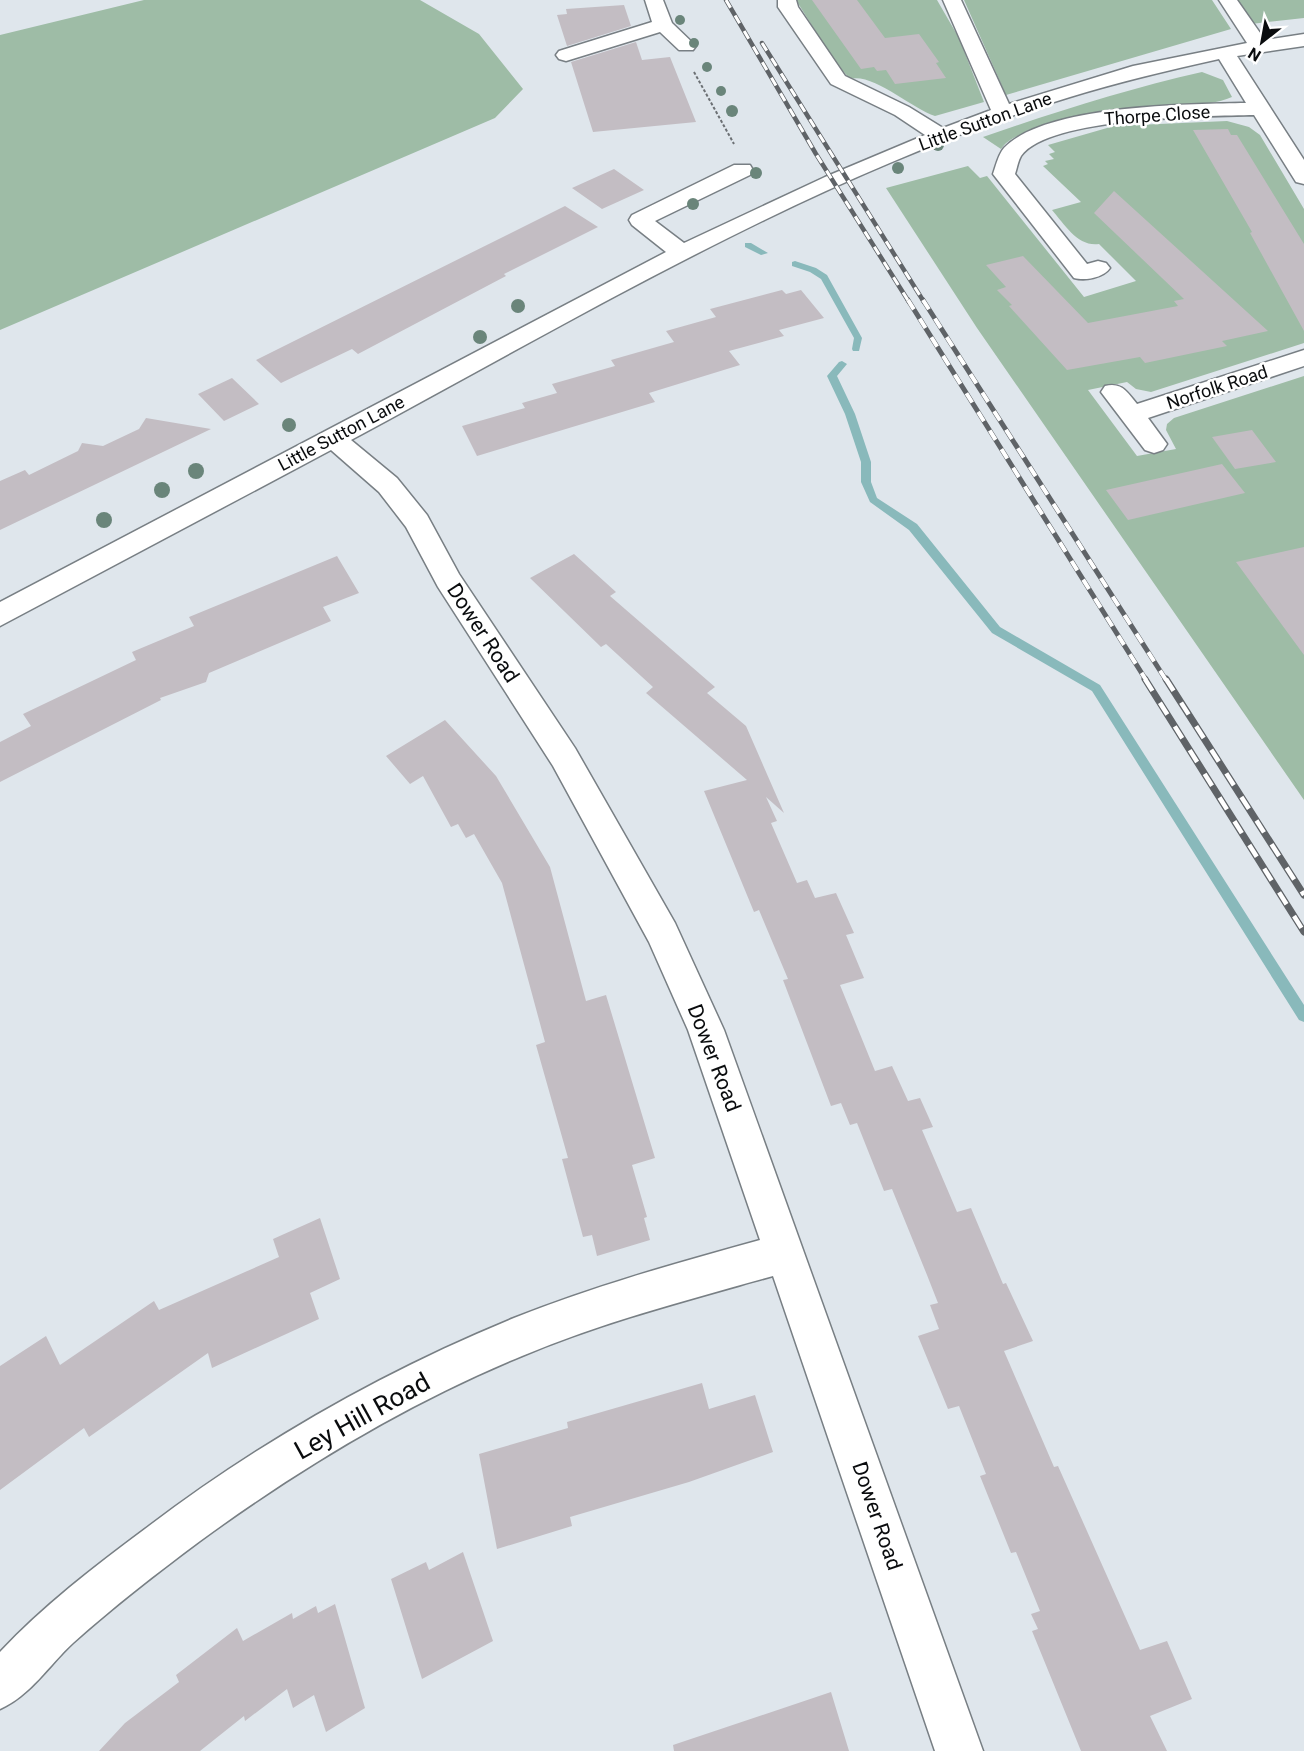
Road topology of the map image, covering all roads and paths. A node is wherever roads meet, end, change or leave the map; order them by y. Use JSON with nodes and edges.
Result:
{"nodes":[{"id":1,"x":654,"y":0,"type":"edge"},
{"id":2,"x":787,"y":0,"type":"edge"},
{"id":3,"x":952,"y":0,"type":"edge"},
{"id":4,"x":1228,"y":0,"type":"edge"},
{"id":5,"x":663,"y":25,"type":"junction"},
{"id":6,"x":1304,"y":40,"type":"edge"},
{"id":7,"x":686,"y":46,"type":"joint"},
{"id":8,"x":1259,"y":46,"type":"junction"},
{"id":9,"x":1224,"y":52,"type":"junction"},
{"id":10,"x":566,"y":55,"type":"dead end"},
{"id":11,"x":1262,"y":109,"type":"junction"},
{"id":12,"x":1002,"y":112,"type":"junction"},
{"id":13,"x":939,"y":135,"type":"junction"},
{"id":14,"x":742,"y":170,"type":"joint"},
{"id":15,"x":1304,"y":177,"type":"edge"},
{"id":16,"x":682,"y":253,"type":"junction"},
{"id":17,"x":1098,"y":268,"type":"dead end"},
{"id":18,"x":1304,"y":358,"type":"edge"},
{"id":19,"x":1114,"y":392,"type":"dead end"},
{"id":20,"x":1131,"y":415,"type":"junction"},
{"id":21,"x":333,"y":438,"type":"junction"},
{"id":22,"x":1154,"y":444,"type":"dead end"},
{"id":23,"x":0,"y":615,"type":"edge"},
{"id":24,"x":785,"y":1253,"type":"junction"},
{"id":25,"x":0,"y":1686,"type":"edge"},
{"id":26,"x":959,"y":1751,"type":"edge"}],
"edges":[{"from":1,"to":5,"type":"street"},
{"from":2,"to":13,"type":"street"},
{"from":3,"to":12,"type":"street"},
{"from":4,"to":8,"type":"street"},
{"from":5,"to":7,"type":"street"},
{"from":5,"to":10,"type":"street"},
{"from":6,"to":8,"type":"street","name":"Little Sutton Lane"},
{"from":7,"to":14,"type":"path"},
{"from":8,"to":9,"type":"street","name":"Little Sutton Lane"},
{"from":9,"to":11,"type":"street"},
{"from":9,"to":12,"type":"street","name":"Little Sutton Lane"},
{"from":11,"to":15,"type":"street"},
{"from":11,"to":17,"type":"street","name":"Thorpe Close"},
{"from":12,"to":13,"type":"street","name":"Little Sutton Lane"},
{"from":13,"to":16,"type":"street","name":"Little Sutton Lane"},
{"from":14,"to":16,"type":"street"},
{"from":16,"to":21,"type":"street","name":"Little Sutton Lane"},
{"from":18,"to":20,"type":"street","name":"Norfolk Road"},
{"from":19,"to":20,"type":"street"},
{"from":20,"to":22,"type":"street"},
{"from":21,"to":23,"type":"street","name":"Little Sutton Lane"},
{"from":21,"to":24,"type":"street","name":"Dower Road"},
{"from":24,"to":25,"type":"street","name":"Ley Hill Road"},
{"from":24,"to":26,"type":"street","name":"Dower Road"}]}
